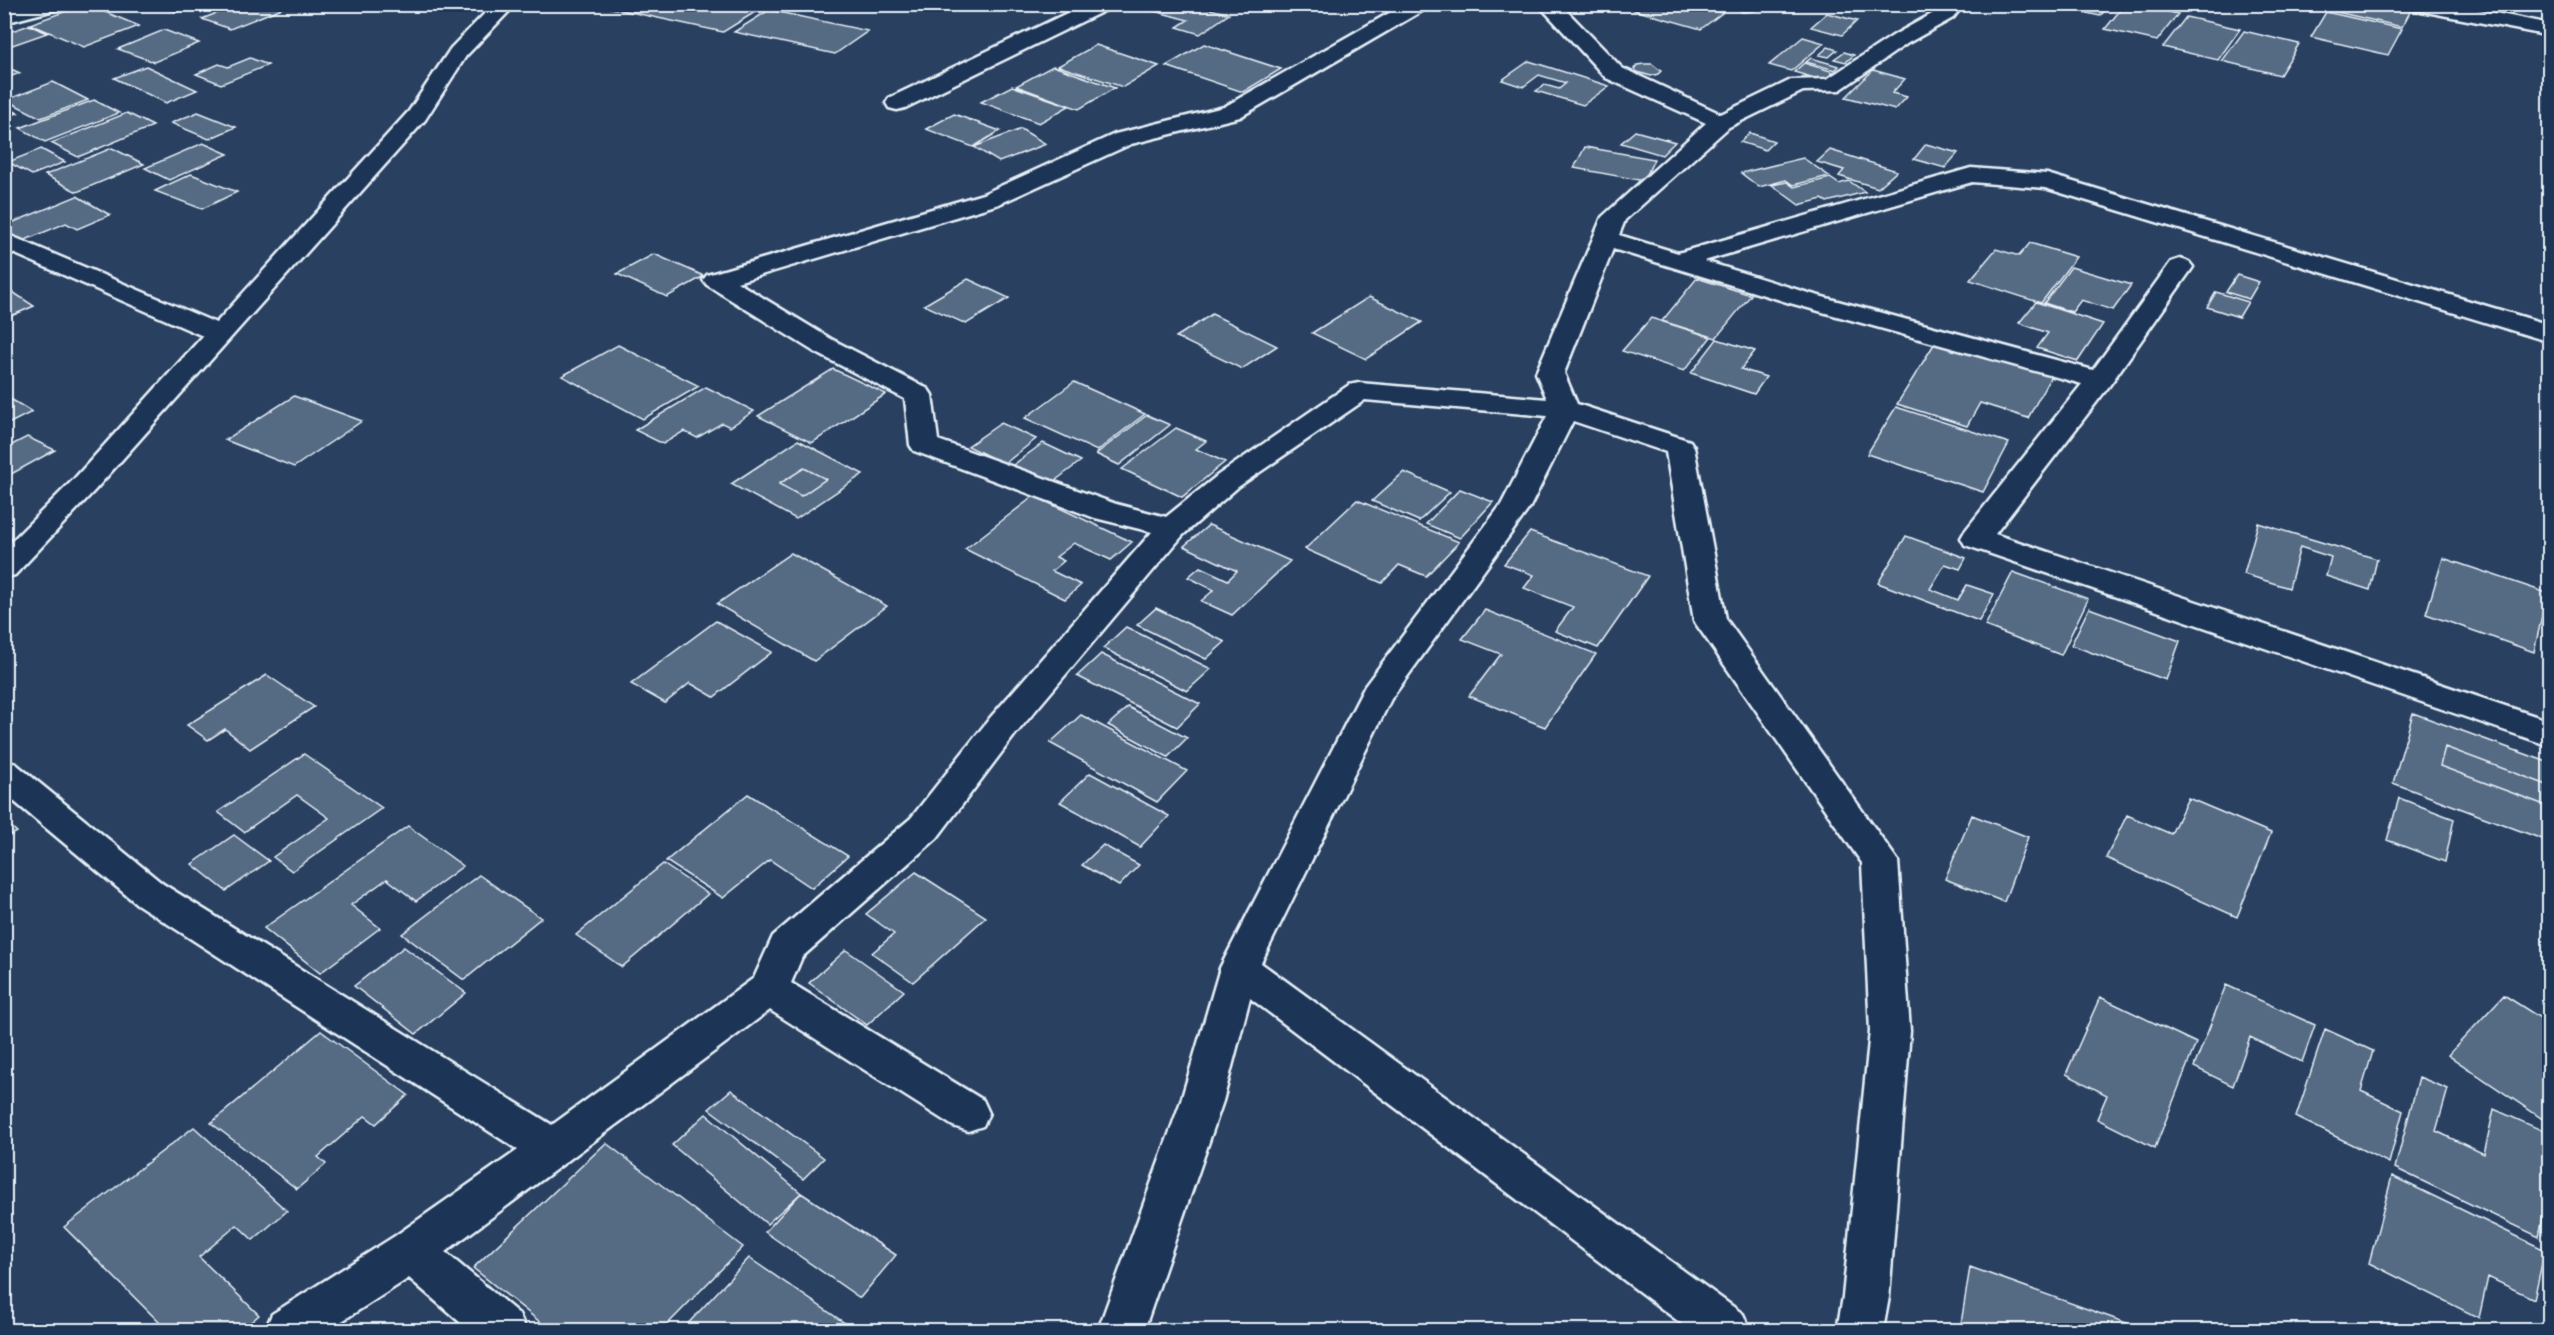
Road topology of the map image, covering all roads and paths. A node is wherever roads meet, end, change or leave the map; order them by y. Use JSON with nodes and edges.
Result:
{"nodes":[{"id":1,"x":55,"y":4,"type":"edge"},
{"id":2,"x":506,"y":4,"type":"edge"},
{"id":3,"x":1102,"y":4,"type":"edge"},
{"id":4,"x":1420,"y":4,"type":"edge"},
{"id":5,"x":1548,"y":4,"type":"edge"},
{"id":6,"x":1954,"y":4,"type":"edge"},
{"id":7,"x":2416,"y":4,"type":"edge"},
{"id":8,"x":4,"y":16,"type":"edge"},
{"id":9,"x":2550,"y":30,"type":"edge"},
{"id":10,"x":897,"y":103,"type":"dead end"},
{"id":11,"x":1721,"y":122,"type":"junction"},
{"id":12,"x":1605,"y":239,"type":"junction"},
{"id":13,"x":4,"y":240,"type":"edge"},
{"id":14,"x":1678,"y":261,"type":"junction"},
{"id":15,"x":2180,"y":267,"type":"dead end"},
{"id":16,"x":220,"y":334,"type":"junction"},
{"id":17,"x":2550,"y":334,"type":"edge"},
{"id":18,"x":2099,"y":380,"type":"junction"},
{"id":19,"x":1565,"y":409,"type":"junction"},
{"id":20,"x":1172,"y":528,"type":"junction"},
{"id":21,"x":19,"y":540,"type":"edge"},
{"id":22,"x":4,"y":568,"type":"edge"},
{"id":23,"x":2550,"y":734,"type":"edge"},
{"id":24,"x":4,"y":773,"type":"edge"},
{"id":25,"x":1239,"y":968,"type":"junction"},
{"id":26,"x":769,"y":989,"type":"junction"},
{"id":27,"x":968,"y":1113,"type":"dead end"},
{"id":28,"x":553,"y":1149,"type":"junction"},
{"id":29,"x":411,"y":1251,"type":"junction"},
{"id":30,"x":288,"y":1330,"type":"edge"},
{"id":31,"x":503,"y":1330,"type":"edge"},
{"id":32,"x":1121,"y":1330,"type":"edge"},
{"id":33,"x":1727,"y":1330,"type":"edge"},
{"id":34,"x":1860,"y":1330,"type":"edge"}],
"edges":[{"from":1,"to":8,"type":"street"},
{"from":2,"to":16,"type":"street"},
{"from":3,"to":10,"type":"street"},
{"from":4,"to":20,"type":"street"},
{"from":5,"to":11,"type":"street"},
{"from":6,"to":11,"type":"street"},
{"from":7,"to":9,"type":"street"},
{"from":11,"to":12,"type":"street"},
{"from":12,"to":14,"type":"street"},
{"from":12,"to":19,"type":"street"},
{"from":13,"to":16,"type":"street"},
{"from":14,"to":17,"type":"street"},
{"from":14,"to":18,"type":"street"},
{"from":15,"to":18,"type":"street"},
{"from":16,"to":21,"type":"street"},
{"from":18,"to":23,"type":"street"},
{"from":19,"to":20,"type":"street"},
{"from":19,"to":25,"type":"street"},
{"from":19,"to":34,"type":"street"},
{"from":20,"to":26,"type":"street"},
{"from":21,"to":22,"type":"street"},
{"from":24,"to":28,"type":"street"},
{"from":25,"to":32,"type":"street"},
{"from":25,"to":33,"type":"street"},
{"from":26,"to":27,"type":"street"},
{"from":26,"to":28,"type":"street"},
{"from":28,"to":29,"type":"street"},
{"from":29,"to":30,"type":"street"},
{"from":29,"to":31,"type":"street"}]}
